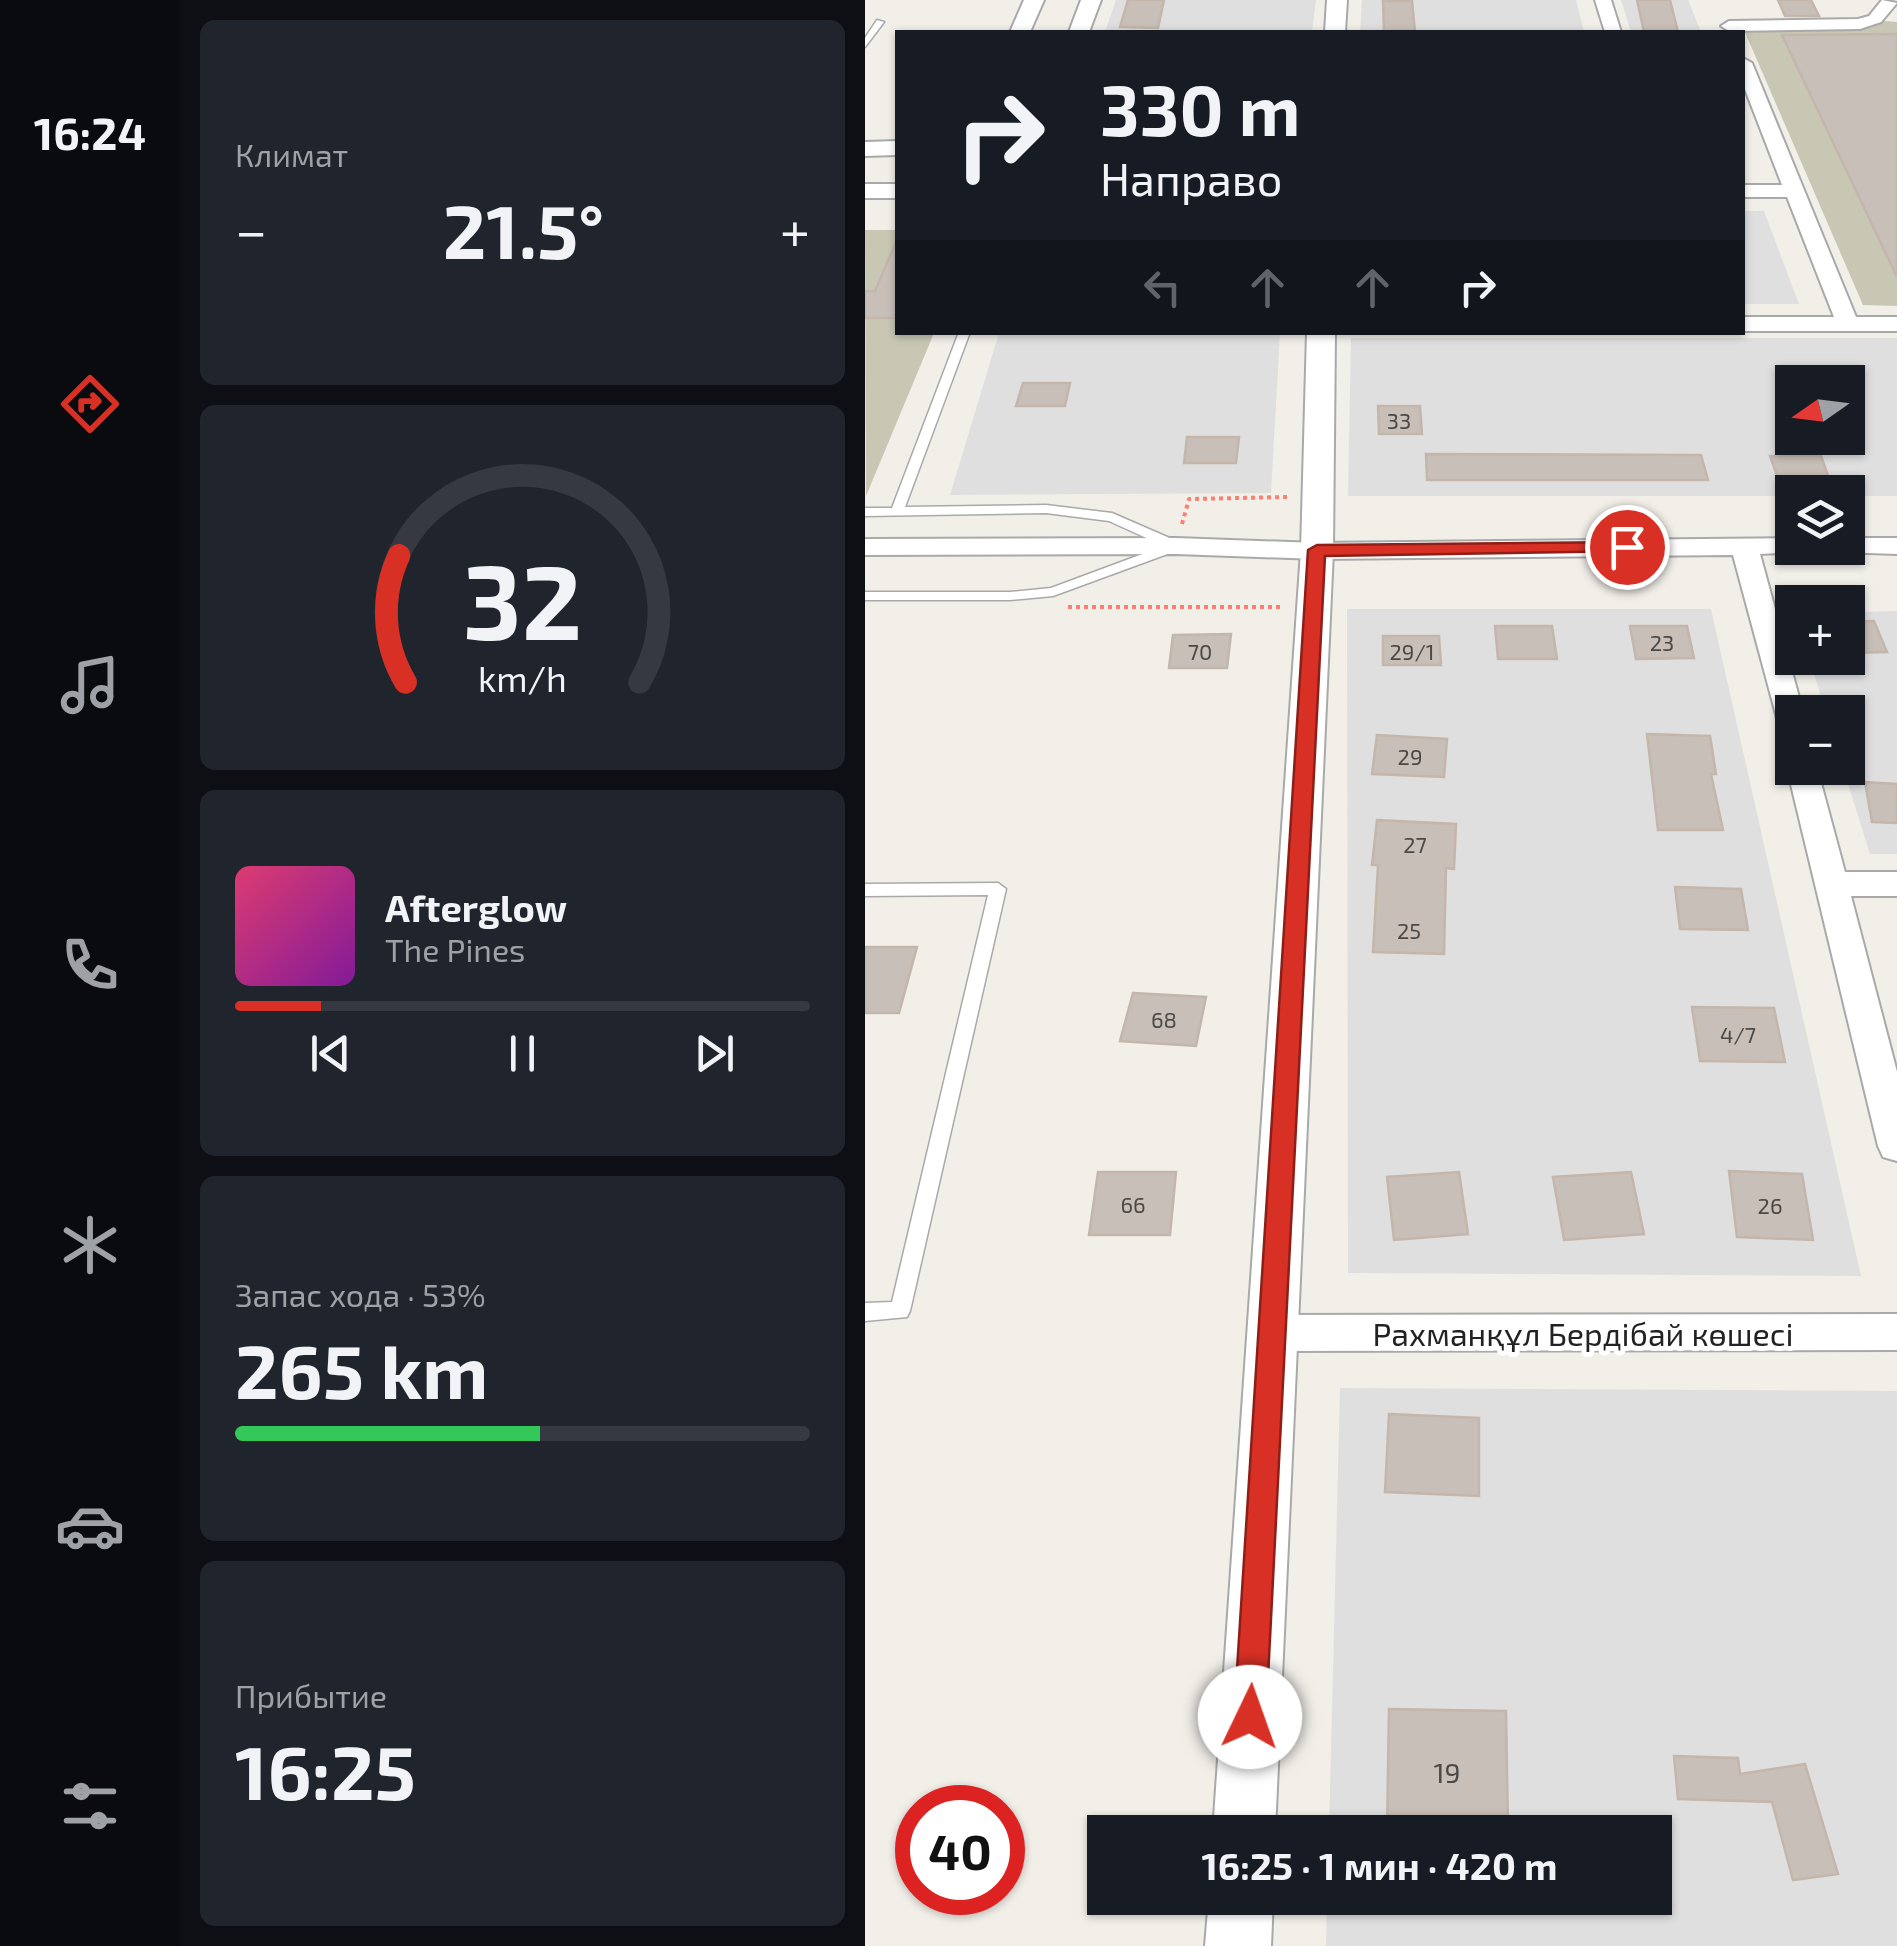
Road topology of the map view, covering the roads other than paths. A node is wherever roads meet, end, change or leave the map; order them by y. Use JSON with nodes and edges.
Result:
{"nodes":[{"id":1,"x":1034,"y":0,"type":"edge"},
{"id":2,"x":1091,"y":0,"type":"edge"},
{"id":3,"x":1337,"y":0,"type":"edge"},
{"id":4,"x":1603,"y":0,"type":"edge"},
{"id":5,"x":1891,"y":0,"type":"edge"},
{"id":6,"x":879,"y":22,"type":"dead end"},
{"id":7,"x":1728,"y":24,"type":"edge"},
{"id":8,"x":1021,"y":30,"type":"edge"},
{"id":9,"x":1080,"y":30,"type":"edge"},
{"id":10,"x":1335,"y":30,"type":"edge"},
{"id":11,"x":1612,"y":30,"type":"edge"},
{"id":12,"x":865,"y":44,"type":"edge"},
{"id":13,"x":1745,"y":70,"type":"edge"},
{"id":14,"x":895,"y":148,"type":"edge"},
{"id":15,"x":865,"y":149,"type":"edge"},
{"id":16,"x":895,"y":190,"type":"edge"},
{"id":17,"x":865,"y":191,"type":"edge"},
{"id":18,"x":1745,"y":191,"type":"edge"},
{"id":19,"x":1794,"y":192,"type":"junction"},
{"id":20,"x":1745,"y":324,"type":"edge"},
{"id":21,"x":1848,"y":324,"type":"junction"},
{"id":22,"x":1897,"y":324,"type":"edge"},
{"id":23,"x":964,"y":335,"type":"edge"},
{"id":24,"x":1321,"y":335,"type":"edge"},
{"id":25,"x":865,"y":512,"type":"edge"},
{"id":26,"x":897,"y":512,"type":"junction"},
{"id":27,"x":1176,"y":546,"type":"junction"},
{"id":28,"x":1744,"y":546,"type":"junction"},
{"id":29,"x":1775,"y":546,"type":"edge"},
{"id":30,"x":1865,"y":546,"type":"edge"},
{"id":31,"x":1897,"y":546,"type":"edge"},
{"id":32,"x":865,"y":547,"type":"edge"},
{"id":33,"x":1317,"y":550,"type":"junction"},
{"id":34,"x":865,"y":596,"type":"edge"},
{"id":35,"x":1784,"y":695,"type":"edge"},
{"id":36,"x":1807,"y":785,"type":"edge"},
{"id":37,"x":1833,"y":884,"type":"junction"},
{"id":38,"x":1897,"y":884,"type":"edge"},
{"id":39,"x":865,"y":890,"type":"edge"},
{"id":40,"x":1897,"y":1146,"type":"edge"},
{"id":41,"x":865,"y":1312,"type":"edge"},
{"id":42,"x":1897,"y":1332,"type":"edge"},
{"id":43,"x":1270,"y":1333,"type":"junction"},
{"id":44,"x":1245,"y":1815,"type":"edge"},
{"id":45,"x":1240,"y":1915,"type":"edge"},
{"id":46,"x":1239,"y":1946,"type":"edge"}],
"edges":[{"from":1,"to":8,"type":"street"},
{"from":2,"to":9,"type":"street"},
{"from":3,"to":10,"type":"street"},
{"from":4,"to":11,"type":"street"},
{"from":5,"to":7,"type":"street"},
{"from":6,"to":12,"type":"lane"},
{"from":13,"to":19,"type":"street"},
{"from":14,"to":15,"type":"street"},
{"from":16,"to":17,"type":"street"},
{"from":18,"to":19,"type":"street"},
{"from":19,"to":21,"type":"street"},
{"from":20,"to":21,"type":"street"},
{"from":21,"to":22,"type":"street"},
{"from":23,"to":26,"type":"lane"},
{"from":24,"to":33,"type":"street"},
{"from":25,"to":26,"type":"lane"},
{"from":26,"to":27,"type":"lane"},
{"from":27,"to":32,"type":"street"},
{"from":27,"to":33,"type":"street"},
{"from":27,"to":34,"type":"lane"},
{"from":28,"to":29,"type":"street"},
{"from":28,"to":33,"type":"street"},
{"from":28,"to":35,"type":"street"},
{"from":30,"to":31,"type":"street"},
{"from":33,"to":43,"type":"street"},
{"from":36,"to":37,"type":"street"},
{"from":37,"to":38,"type":"street"},
{"from":37,"to":40,"type":"street"},
{"from":39,"to":41,"type":"lane"},
{"from":42,"to":43,"type":"street","name":"Рахманқұл Бердібай көшесі"},
{"from":43,"to":44,"type":"street"},
{"from":45,"to":46,"type":"street"}]}
